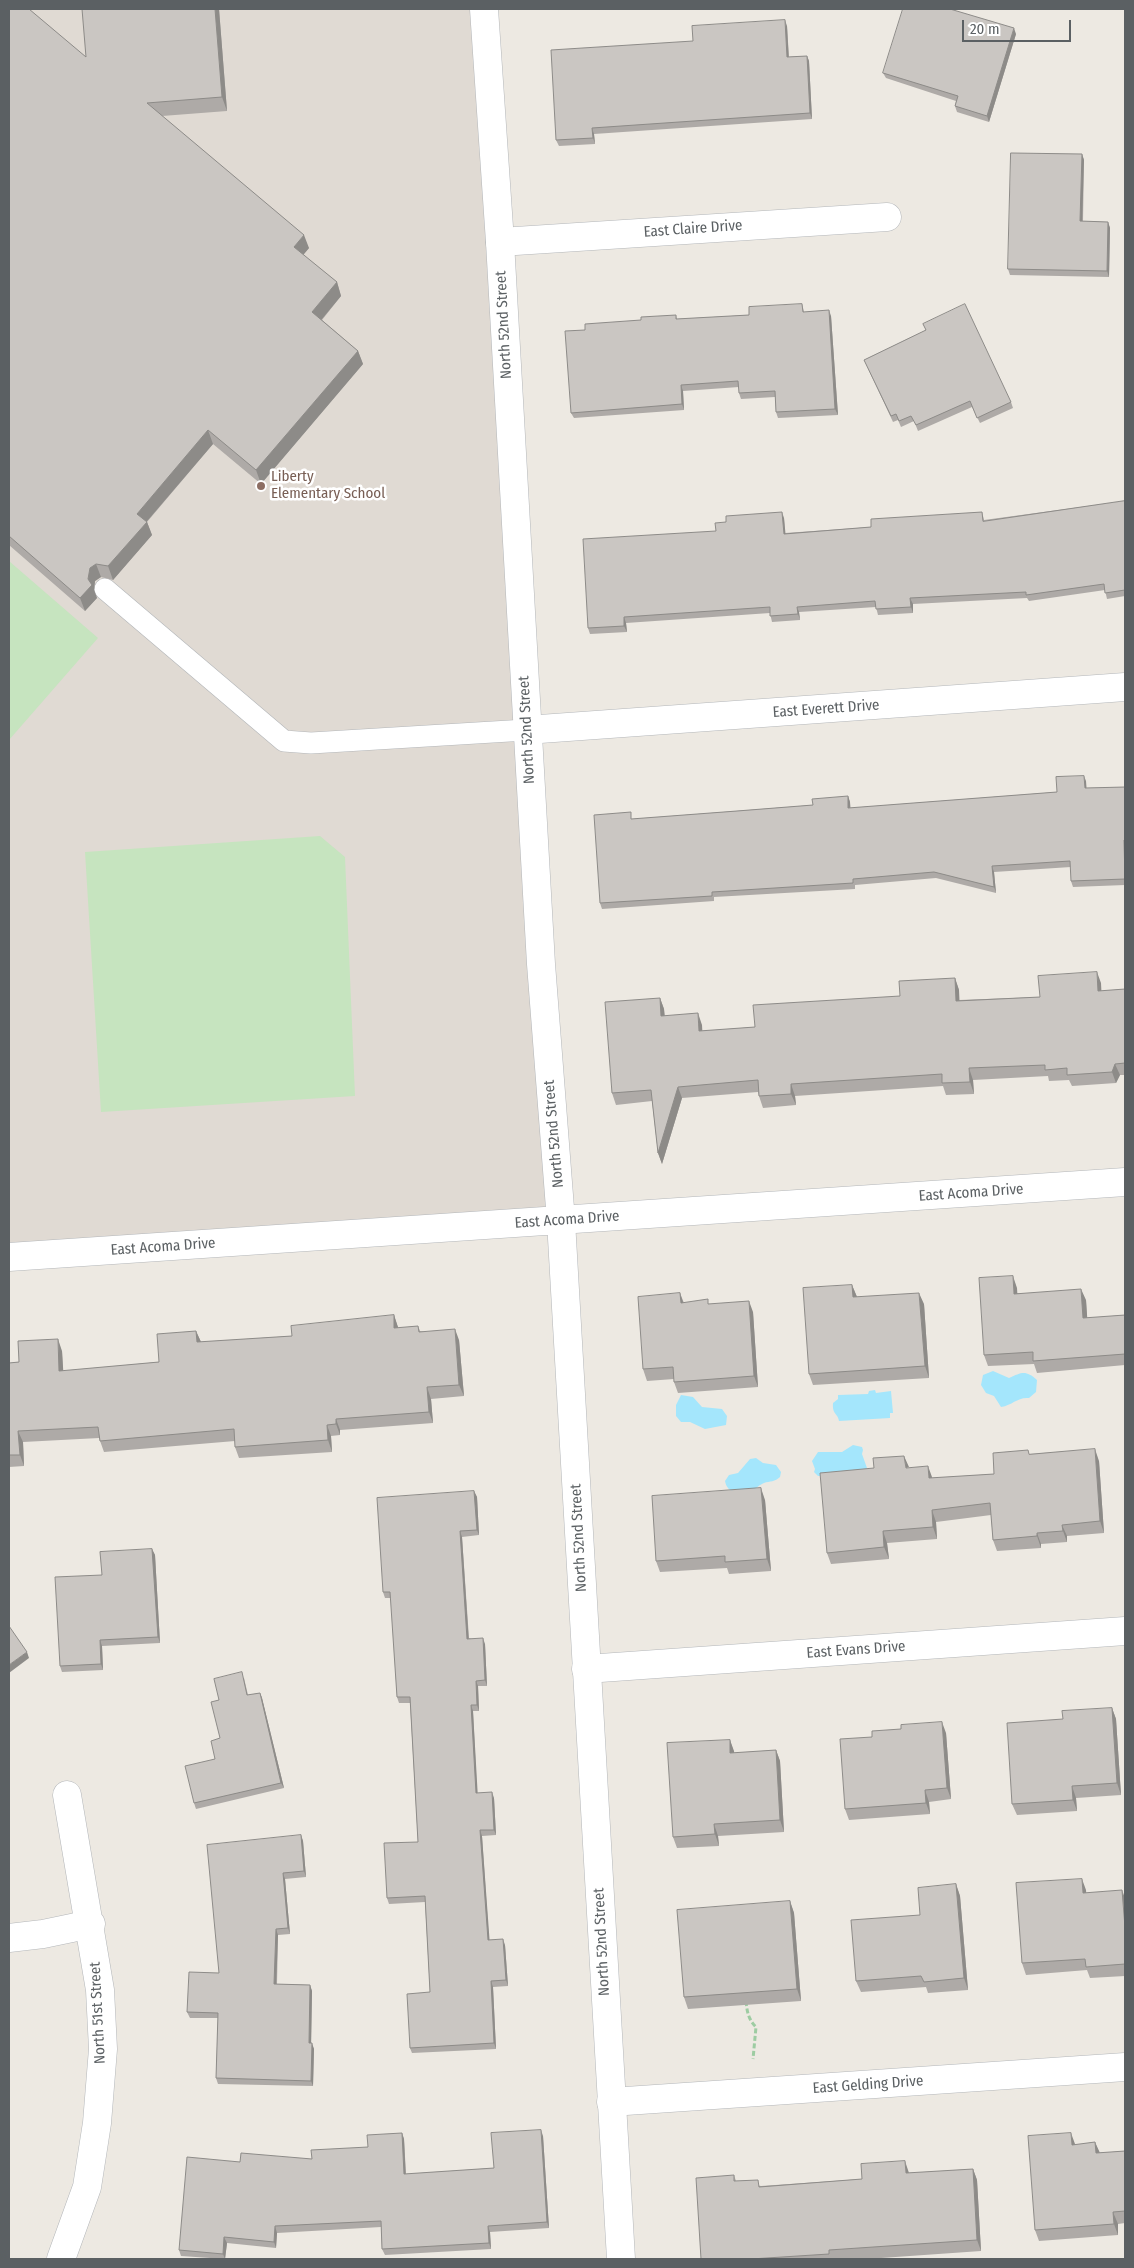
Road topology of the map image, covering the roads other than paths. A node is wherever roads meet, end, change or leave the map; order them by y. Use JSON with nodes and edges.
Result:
{"nodes":[{"id":1,"x":484,"y":9,"type":"edge"},
{"id":2,"x":886,"y":216,"type":"dead end"},
{"id":3,"x":500,"y":242,"type":"junction"},
{"id":4,"x":105,"y":589,"type":"dead end"},
{"id":5,"x":1125,"y":687,"type":"edge"},
{"id":6,"x":526,"y":730,"type":"junction"},
{"id":7,"x":1125,"y":1182,"type":"edge"},
{"id":8,"x":561,"y":1220,"type":"junction"},
{"id":9,"x":9,"y":1257,"type":"edge"},
{"id":10,"x":1125,"y":1631,"type":"edge"},
{"id":11,"x":586,"y":1669,"type":"junction"},
{"id":12,"x":67,"y":1794,"type":"dead end"},
{"id":13,"x":91,"y":1924,"type":"junction"},
{"id":14,"x":9,"y":1938,"type":"edge"},
{"id":15,"x":1125,"y":2067,"type":"edge"},
{"id":16,"x":611,"y":2102,"type":"junction"},
{"id":17,"x":61,"y":2259,"type":"edge"},
{"id":18,"x":621,"y":2259,"type":"edge"}],
"edges":[{"from":1,"to":3,"type":"street","name":"North 52nd Street"},
{"from":2,"to":3,"type":"street","name":"East Claire Drive"},
{"from":3,"to":6,"type":"street","name":"North 52nd Street"},
{"from":4,"to":6,"type":"lane"},
{"from":5,"to":6,"type":"street","name":"East Everett Drive"},
{"from":6,"to":8,"type":"street","name":"North 52nd Street"},
{"from":7,"to":8,"type":"street","name":"East Acoma Drive"},
{"from":8,"to":9,"type":"street","name":"East Acoma Drive"},
{"from":8,"to":11,"type":"street","name":"North 52nd Street"},
{"from":10,"to":11,"type":"street","name":"East Evans Drive"},
{"from":11,"to":16,"type":"street","name":"North 52nd Street"},
{"from":12,"to":13,"type":"street","name":"North 51st Street"},
{"from":13,"to":14,"type":"street"},
{"from":13,"to":17,"type":"street","name":"North 51st Street"},
{"from":15,"to":16,"type":"street","name":"East Gelding Drive"},
{"from":16,"to":18,"type":"street","name":"North 52nd Street"}]}
